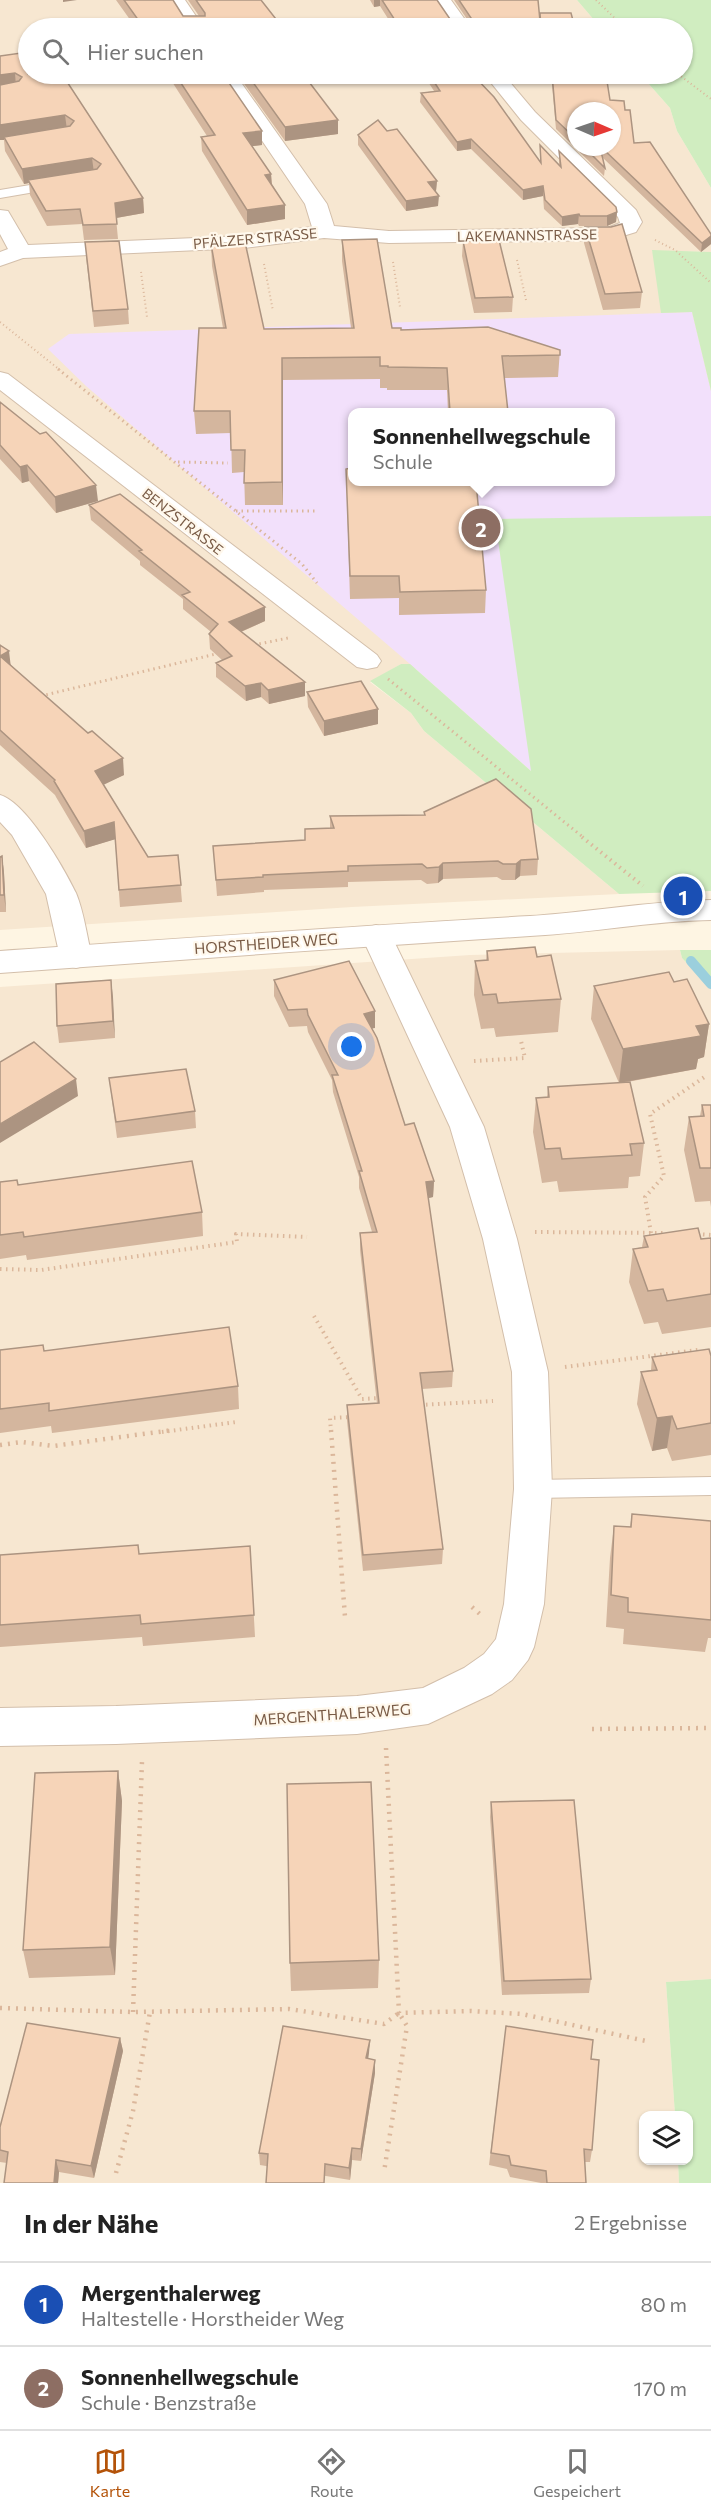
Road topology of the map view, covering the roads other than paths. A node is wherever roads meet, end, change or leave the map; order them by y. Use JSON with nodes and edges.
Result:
{"nodes":[{"id":1,"x":176,"y":0,"type":"edge"},
{"id":2,"x":442,"y":0,"type":"edge"},
{"id":3,"x":188,"y":18,"type":"edge"},
{"id":4,"x":455,"y":18,"type":"edge"},
{"id":5,"x":233,"y":84,"type":"edge"},
{"id":6,"x":502,"y":84,"type":"edge"},
{"id":7,"x":70,"y":183,"type":"edge"},
{"id":8,"x":0,"y":194,"type":"edge"},
{"id":9,"x":0,"y":216,"type":"edge"},
{"id":10,"x":324,"y":232,"type":"junction"},
{"id":11,"x":21,"y":252,"type":"junction"},
{"id":12,"x":0,"y":258,"type":"edge"},
{"id":13,"x":0,"y":379,"type":"edge"},
{"id":14,"x":367,"y":661,"type":"road end"},
{"id":15,"x":0,"y":804,"type":"edge"},
{"id":16,"x":711,"y":910,"type":"edge"},
{"id":17,"x":532,"y":926,"type":"junction"},
{"id":18,"x":711,"y":930,"type":"edge"},
{"id":19,"x":376,"y":935,"type":"junction"},
{"id":20,"x":76,"y":957,"type":"junction"},
{"id":21,"x":0,"y":962,"type":"edge"},
{"id":22,"x":711,"y":1486,"type":"edge"},
{"id":23,"x":533,"y":1490,"type":"junction"},
{"id":24,"x":0,"y":1727,"type":"edge"}],
"edges":[{"from":1,"to":3,"type":"street"},
{"from":2,"to":4,"type":"street"},
{"from":5,"to":10,"type":"street","name":"PFÄLZER STRASSE"},
{"from":6,"to":10,"type":"street","name":"LAKEMANNSTRASSE"},
{"from":7,"to":8,"type":"lane"},
{"from":9,"to":11,"type":"street"},
{"from":10,"to":11,"type":"street","name":"PFÄLZER STRASSE"},
{"from":11,"to":12,"type":"street","name":"PFÄLZER STRASSE"},
{"from":13,"to":14,"type":"street","name":"BENZSTRASSE"},
{"from":15,"to":20,"type":"street"},
{"from":16,"to":17,"type":"street","name":"HORSTHEIDER WEG"},
{"from":17,"to":18,"type":"street","name":"HORSTHEIDER WEG"},
{"from":17,"to":19,"type":"street","name":"HORSTHEIDER WEG"},
{"from":19,"to":20,"type":"street","name":"HORSTHEIDER WEG"},
{"from":19,"to":23,"type":"street","name":"MERGENTHALERWEG"},
{"from":20,"to":21,"type":"street","name":"HORSTHEIDER WEG"},
{"from":22,"to":23,"type":"lane"},
{"from":23,"to":24,"type":"street","name":"MERGENTHALERWEG"}]}
